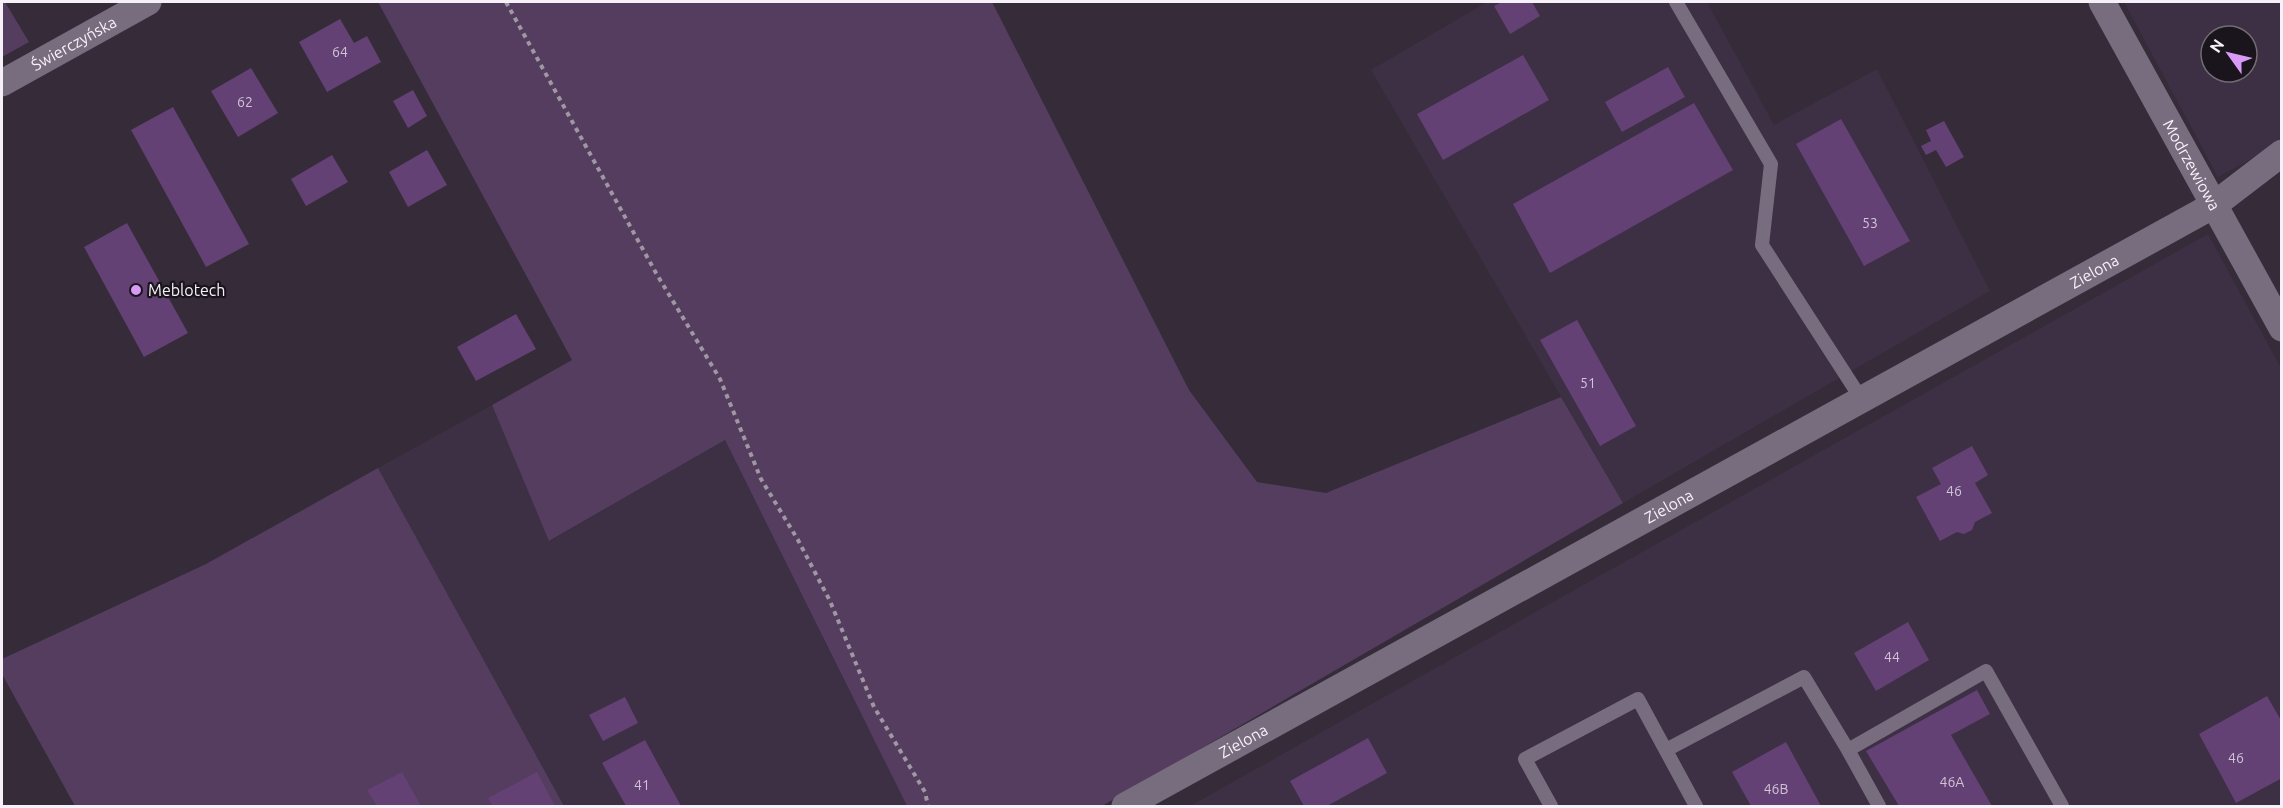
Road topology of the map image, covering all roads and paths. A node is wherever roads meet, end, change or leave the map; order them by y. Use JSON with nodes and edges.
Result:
{"nodes":[{"id":1,"x":148,"y":2,"type":"edge"},
{"id":2,"x":506,"y":2,"type":"edge"},
{"id":3,"x":1676,"y":2,"type":"edge"},
{"id":4,"x":2102,"y":2,"type":"edge"},
{"id":5,"x":2,"y":83,"type":"edge"},
{"id":6,"x":2282,"y":153,"type":"edge"},
{"id":7,"x":2214,"y":205,"type":"junction"},
{"id":8,"x":2282,"y":328,"type":"edge"},
{"id":9,"x":1862,"y":400,"type":"junction"},
{"id":10,"x":1666,"y":750,"type":"junction"},
{"id":11,"x":1848,"y":750,"type":"junction"},
{"id":12,"x":928,"y":807,"type":"edge"},
{"id":13,"x":1125,"y":807,"type":"edge"},
{"id":14,"x":1551,"y":807,"type":"edge"},
{"id":15,"x":1696,"y":807,"type":"edge"},
{"id":16,"x":1879,"y":807,"type":"edge"},
{"id":17,"x":2062,"y":807,"type":"edge"}],
"edges":[{"from":1,"to":5,"type":"street","name":"Świerczyńska"},
{"from":2,"to":12,"type":"path"},
{"from":3,"to":9,"type":"lane"},
{"from":4,"to":7,"type":"street","name":"Modrzewiowa"},
{"from":6,"to":7,"type":"street","name":"Zielona"},
{"from":7,"to":8,"type":"street","name":"Modrzewiowa"},
{"from":7,"to":9,"type":"street","name":"Zielona"},
{"from":9,"to":13,"type":"street","name":"Zielona"},
{"from":10,"to":11,"type":"lane"},
{"from":10,"to":14,"type":"lane"},
{"from":10,"to":15,"type":"lane"},
{"from":11,"to":16,"type":"lane"},
{"from":11,"to":17,"type":"lane"}]}
